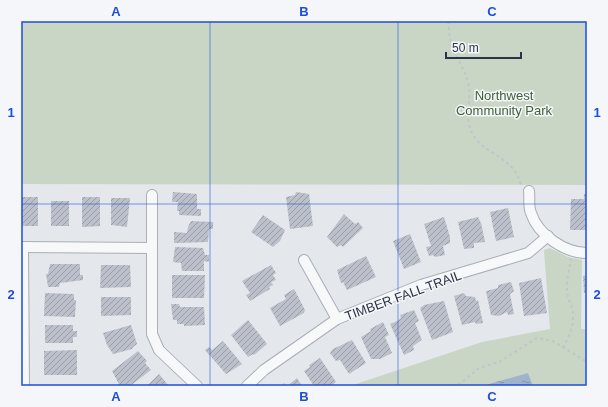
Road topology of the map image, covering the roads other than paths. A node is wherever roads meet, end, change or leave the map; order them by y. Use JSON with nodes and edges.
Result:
{"nodes":[{"id":1,"x":526,"y":190,"type":"road end"},
{"id":2,"x":152,"y":195,"type":"dead end"},
{"id":3,"x":548,"y":236,"type":"junction"},
{"id":4,"x":22,"y":247,"type":"edge"},
{"id":5,"x":152,"y":248,"type":"junction"},
{"id":6,"x":587,"y":253,"type":"edge"},
{"id":7,"x":304,"y":260,"type":"dead end"},
{"id":8,"x":337,"y":319,"type":"junction"},
{"id":9,"x":24,"y":386,"type":"edge"},
{"id":10,"x":197,"y":386,"type":"edge"},
{"id":11,"x":247,"y":386,"type":"edge"}],
"edges":[{"from":1,"to":3,"type":"street"},
{"from":2,"to":5,"type":"street"},
{"from":3,"to":6,"type":"street"},
{"from":3,"to":8,"type":"street","name":"TIMBER FALL TRAIL"},
{"from":4,"to":5,"type":"street"},
{"from":4,"to":9,"type":"street"},
{"from":5,"to":10,"type":"street"},
{"from":7,"to":8,"type":"street"},
{"from":8,"to":11,"type":"street","name":"TIMBER FALL TRAIL"}]}
